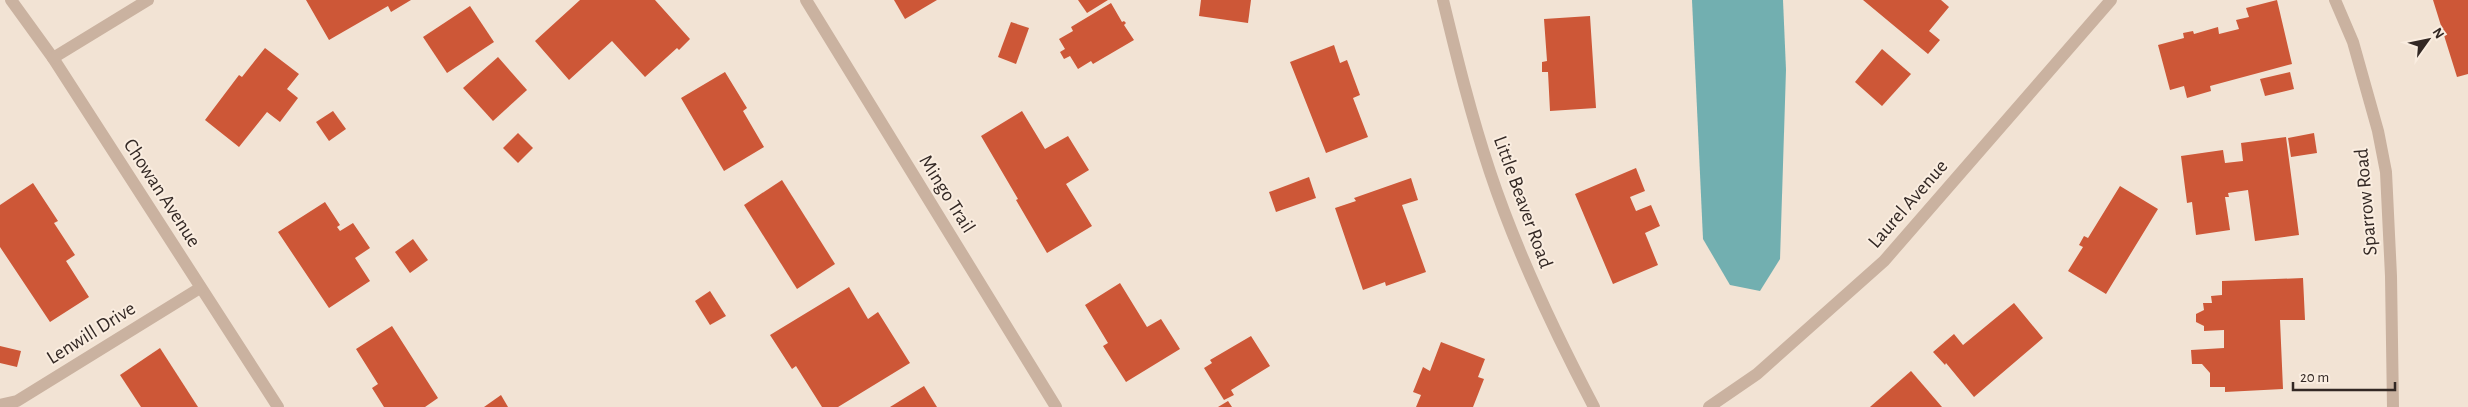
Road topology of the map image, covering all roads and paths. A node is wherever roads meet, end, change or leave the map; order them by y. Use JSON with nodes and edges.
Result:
{"nodes":[{"id":1,"x":11,"y":0,"type":"edge"},
{"id":2,"x":148,"y":0,"type":"edge"},
{"id":3,"x":806,"y":0,"type":"edge"},
{"id":4,"x":1443,"y":0,"type":"edge"},
{"id":5,"x":2111,"y":0,"type":"edge"},
{"id":6,"x":2335,"y":0,"type":"edge"},
{"id":7,"x":53,"y":58,"type":"junction"},
{"id":8,"x":200,"y":288,"type":"junction"},
{"id":9,"x":0,"y":405,"type":"edge"},
{"id":10,"x":278,"y":407,"type":"edge"},
{"id":11,"x":1056,"y":407,"type":"edge"},
{"id":12,"x":1594,"y":407,"type":"edge"},
{"id":13,"x":1709,"y":407,"type":"edge"},
{"id":14,"x":2393,"y":407,"type":"edge"}],
"edges":[{"from":1,"to":7,"type":"street","name":"Chowan Avenue"},
{"from":2,"to":7,"type":"street"},
{"from":3,"to":11,"type":"street","name":"Mingo Trail"},
{"from":4,"to":12,"type":"street","name":"Little Beaver Road"},
{"from":5,"to":13,"type":"street","name":"Laurel Avenue"},
{"from":6,"to":14,"type":"street","name":"Sparrow Road"},
{"from":7,"to":8,"type":"street","name":"Chowan Avenue"},
{"from":8,"to":9,"type":"street","name":"Lenwill Drive"},
{"from":8,"to":10,"type":"street","name":"Chowan Avenue"}]}
